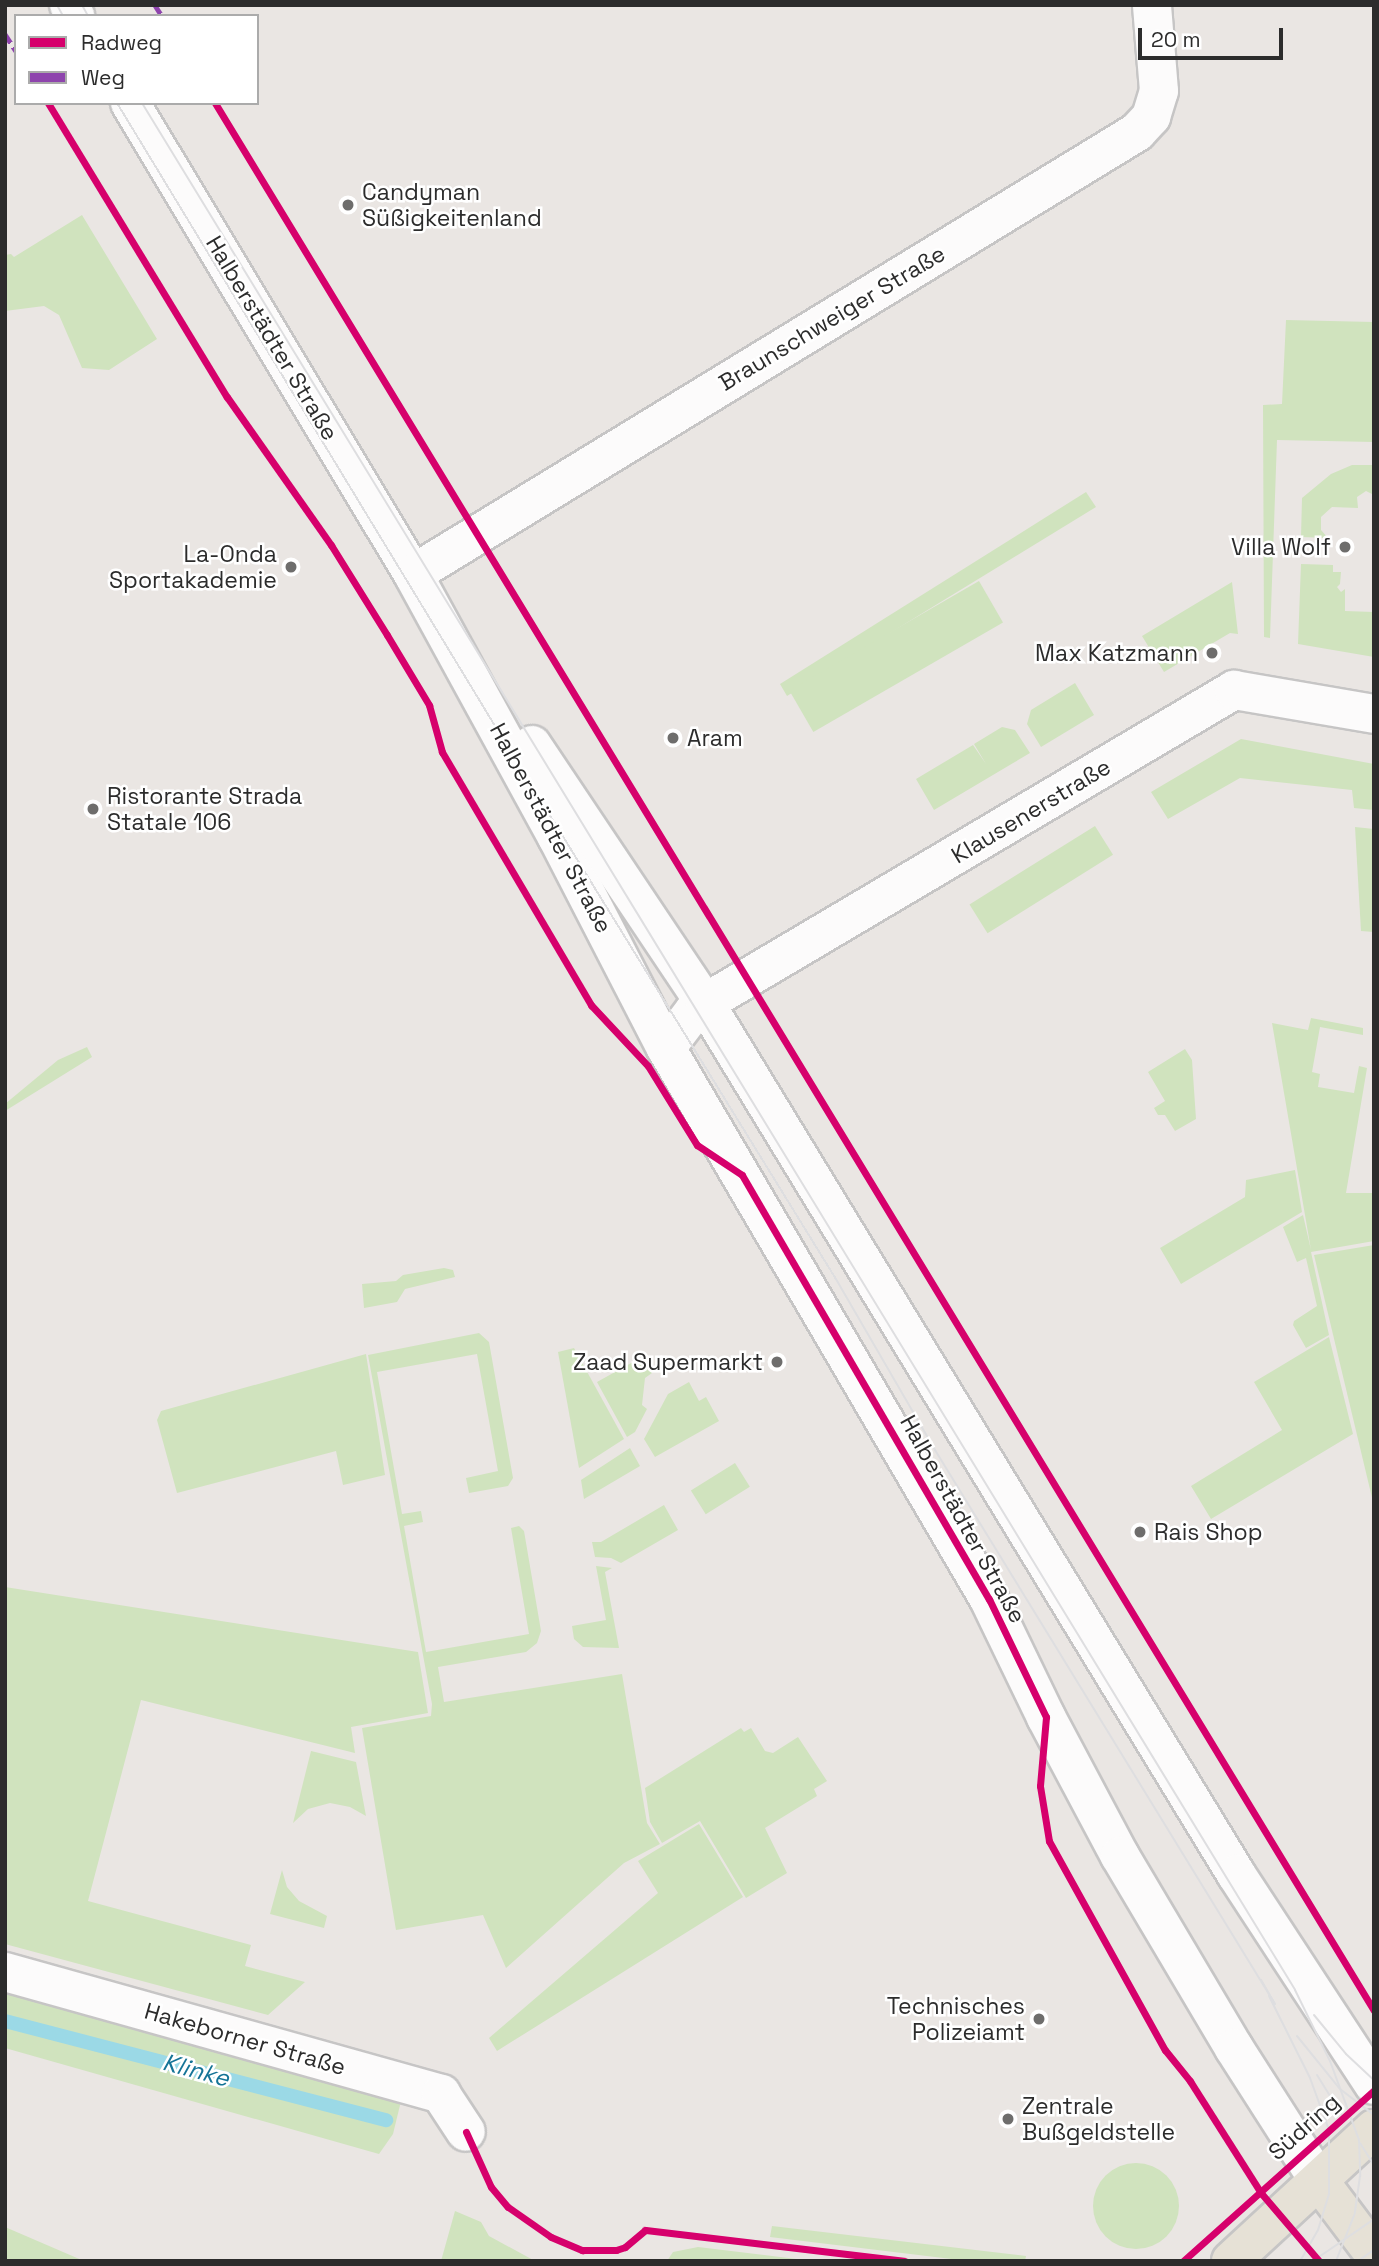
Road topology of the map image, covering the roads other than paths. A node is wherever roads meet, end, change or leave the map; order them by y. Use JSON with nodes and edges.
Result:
{"nodes":[{"id":1,"x":1152,"y":5,"type":"edge"},
{"id":2,"x":131,"y":105,"type":"edge"},
{"id":3,"x":413,"y":573,"type":"junction"},
{"id":4,"x":1374,"y":714,"type":"edge"},
{"id":5,"x":705,"y":1003,"type":"junction"},
{"id":6,"x":667,"y":1048,"type":"junction"},
{"id":7,"x":5,"y":1972,"type":"edge"},
{"id":8,"x":1374,"y":2085,"type":"edge"},
{"id":9,"x":1374,"y":2129,"type":"edge"},
{"id":10,"x":466,"y":2132,"type":"dead end"},
{"id":11,"x":1319,"y":2181,"type":"junction"},
{"id":12,"x":1374,"y":2254,"type":"edge"},
{"id":13,"x":1231,"y":2261,"type":"edge"}],
"edges":[{"from":1,"to":3,"type":"street","name":"Braunschweiger Straße"},
{"from":2,"to":3,"type":"street","name":"Halberstädter Straße"},
{"from":3,"to":5,"type":"street","name":"Halberstädter Straße"},
{"from":3,"to":6,"type":"street","name":"Halberstädter Straße"},
{"from":4,"to":5,"type":"street","name":"Klausenerstraße"},
{"from":5,"to":6,"type":"street"},
{"from":5,"to":8,"type":"street","name":"Halberstädter Straße"},
{"from":6,"to":11,"type":"street","name":"Halberstädter Straße"},
{"from":7,"to":10,"type":"street","name":"Hakeborner Straße"},
{"from":9,"to":11,"type":"main road"},
{"from":11,"to":12,"type":"main road","name":"Halberstädter Straße"},
{"from":11,"to":13,"type":"main road"}]}
